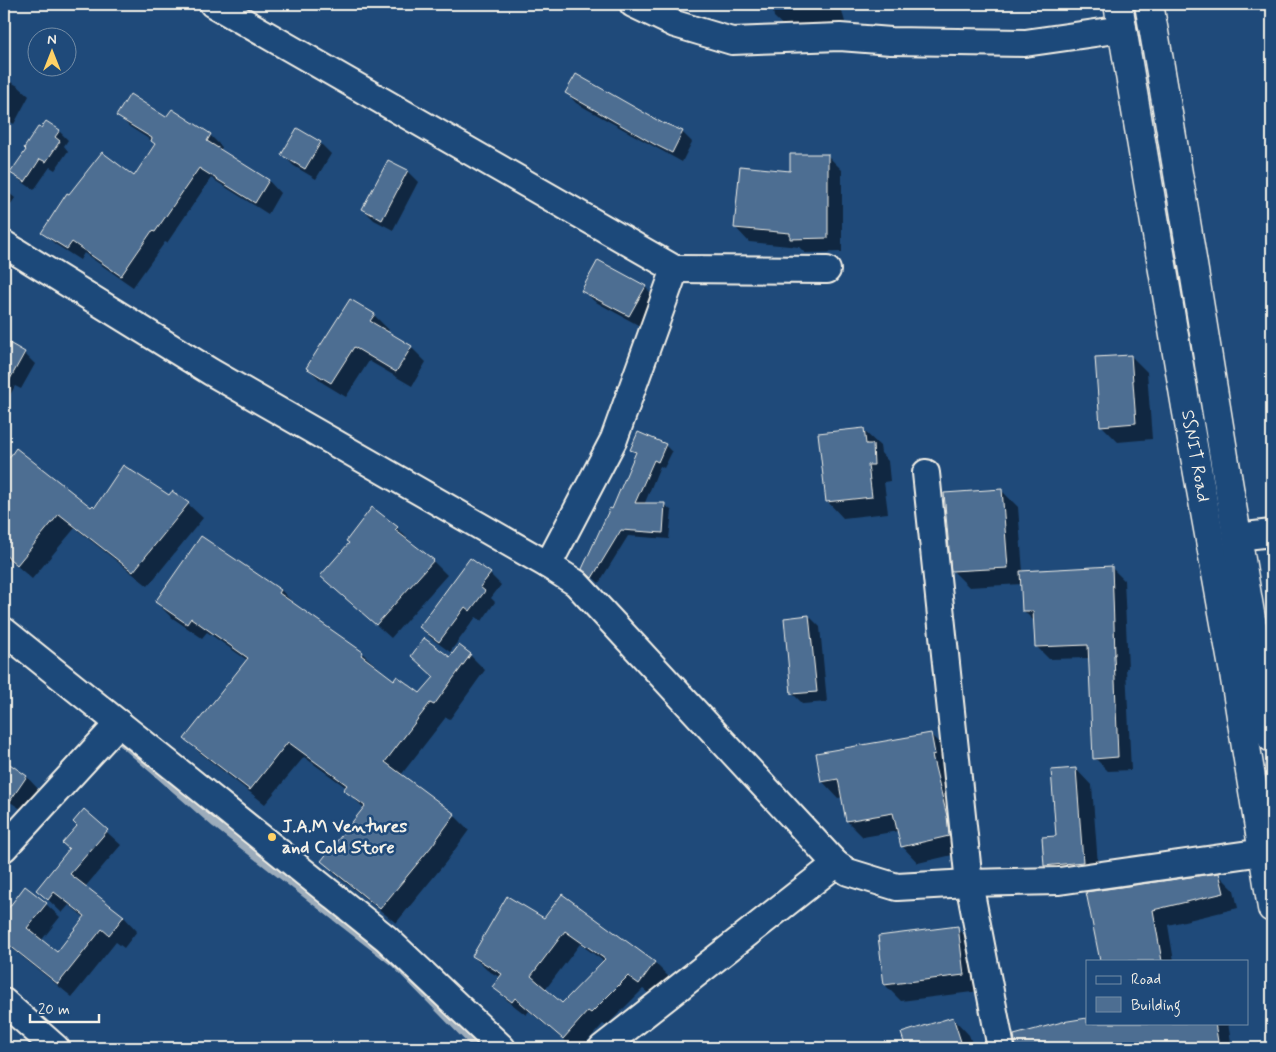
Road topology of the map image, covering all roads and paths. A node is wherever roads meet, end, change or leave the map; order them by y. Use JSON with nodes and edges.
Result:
{"nodes":[{"id":1,"x":213,"y":4,"type":"edge"},
{"id":2,"x":633,"y":4,"type":"edge"},
{"id":3,"x":1149,"y":4,"type":"edge"},
{"id":4,"x":1121,"y":16,"type":"edge"},
{"id":5,"x":4,"y":244,"type":"edge"},
{"id":6,"x":675,"y":269,"type":"junction"},
{"id":7,"x":827,"y":270,"type":"dead end"},
{"id":8,"x":926,"y":473,"type":"dead end"},
{"id":9,"x":1272,"y":533,"type":"edge"},
{"id":10,"x":1237,"y":537,"type":"junction"},
{"id":11,"x":548,"y":565,"type":"junction"},
{"id":12,"x":4,"y":631,"type":"edge"},
{"id":13,"x":1266,"y":669,"type":"edge"},
{"id":14,"x":120,"y":723,"type":"junction"},
{"id":15,"x":1272,"y":738,"type":"edge"},
{"id":16,"x":4,"y":848,"type":"edge"},
{"id":17,"x":1263,"y":852,"type":"junction"},
{"id":18,"x":836,"y":864,"type":"junction"},
{"id":19,"x":969,"y":883,"type":"junction"},
{"id":20,"x":1272,"y":908,"type":"edge"},
{"id":21,"x":4,"y":1002,"type":"edge"},
{"id":22,"x":56,"y":1048,"type":"edge"},
{"id":23,"x":502,"y":1048,"type":"edge"},
{"id":24,"x":602,"y":1048,"type":"edge"},
{"id":25,"x":1001,"y":1048,"type":"edge"}],
"edges":[{"from":1,"to":6,"type":"street"},
{"from":2,"to":4,"type":"street"},
{"from":3,"to":10,"type":"street","name":"SSNIT Road"},
{"from":4,"to":17,"type":"street","name":"SSNIT Road"},
{"from":5,"to":11,"type":"street"},
{"from":6,"to":7,"type":"street"},
{"from":6,"to":11,"type":"street"},
{"from":8,"to":19,"type":"street"},
{"from":9,"to":10,"type":"street"},
{"from":10,"to":13,"type":"street","name":"SSNIT Road"},
{"from":11,"to":18,"type":"street"},
{"from":12,"to":14,"type":"street"},
{"from":13,"to":15,"type":"street","name":"SSNIT Road"},
{"from":14,"to":16,"type":"street"},
{"from":14,"to":23,"type":"street"},
{"from":17,"to":19,"type":"street"},
{"from":17,"to":20,"type":"street","name":"SSNIT Road"},
{"from":18,"to":19,"type":"street"},
{"from":18,"to":24,"type":"street"},
{"from":19,"to":25,"type":"street"},
{"from":21,"to":22,"type":"street"}]}
